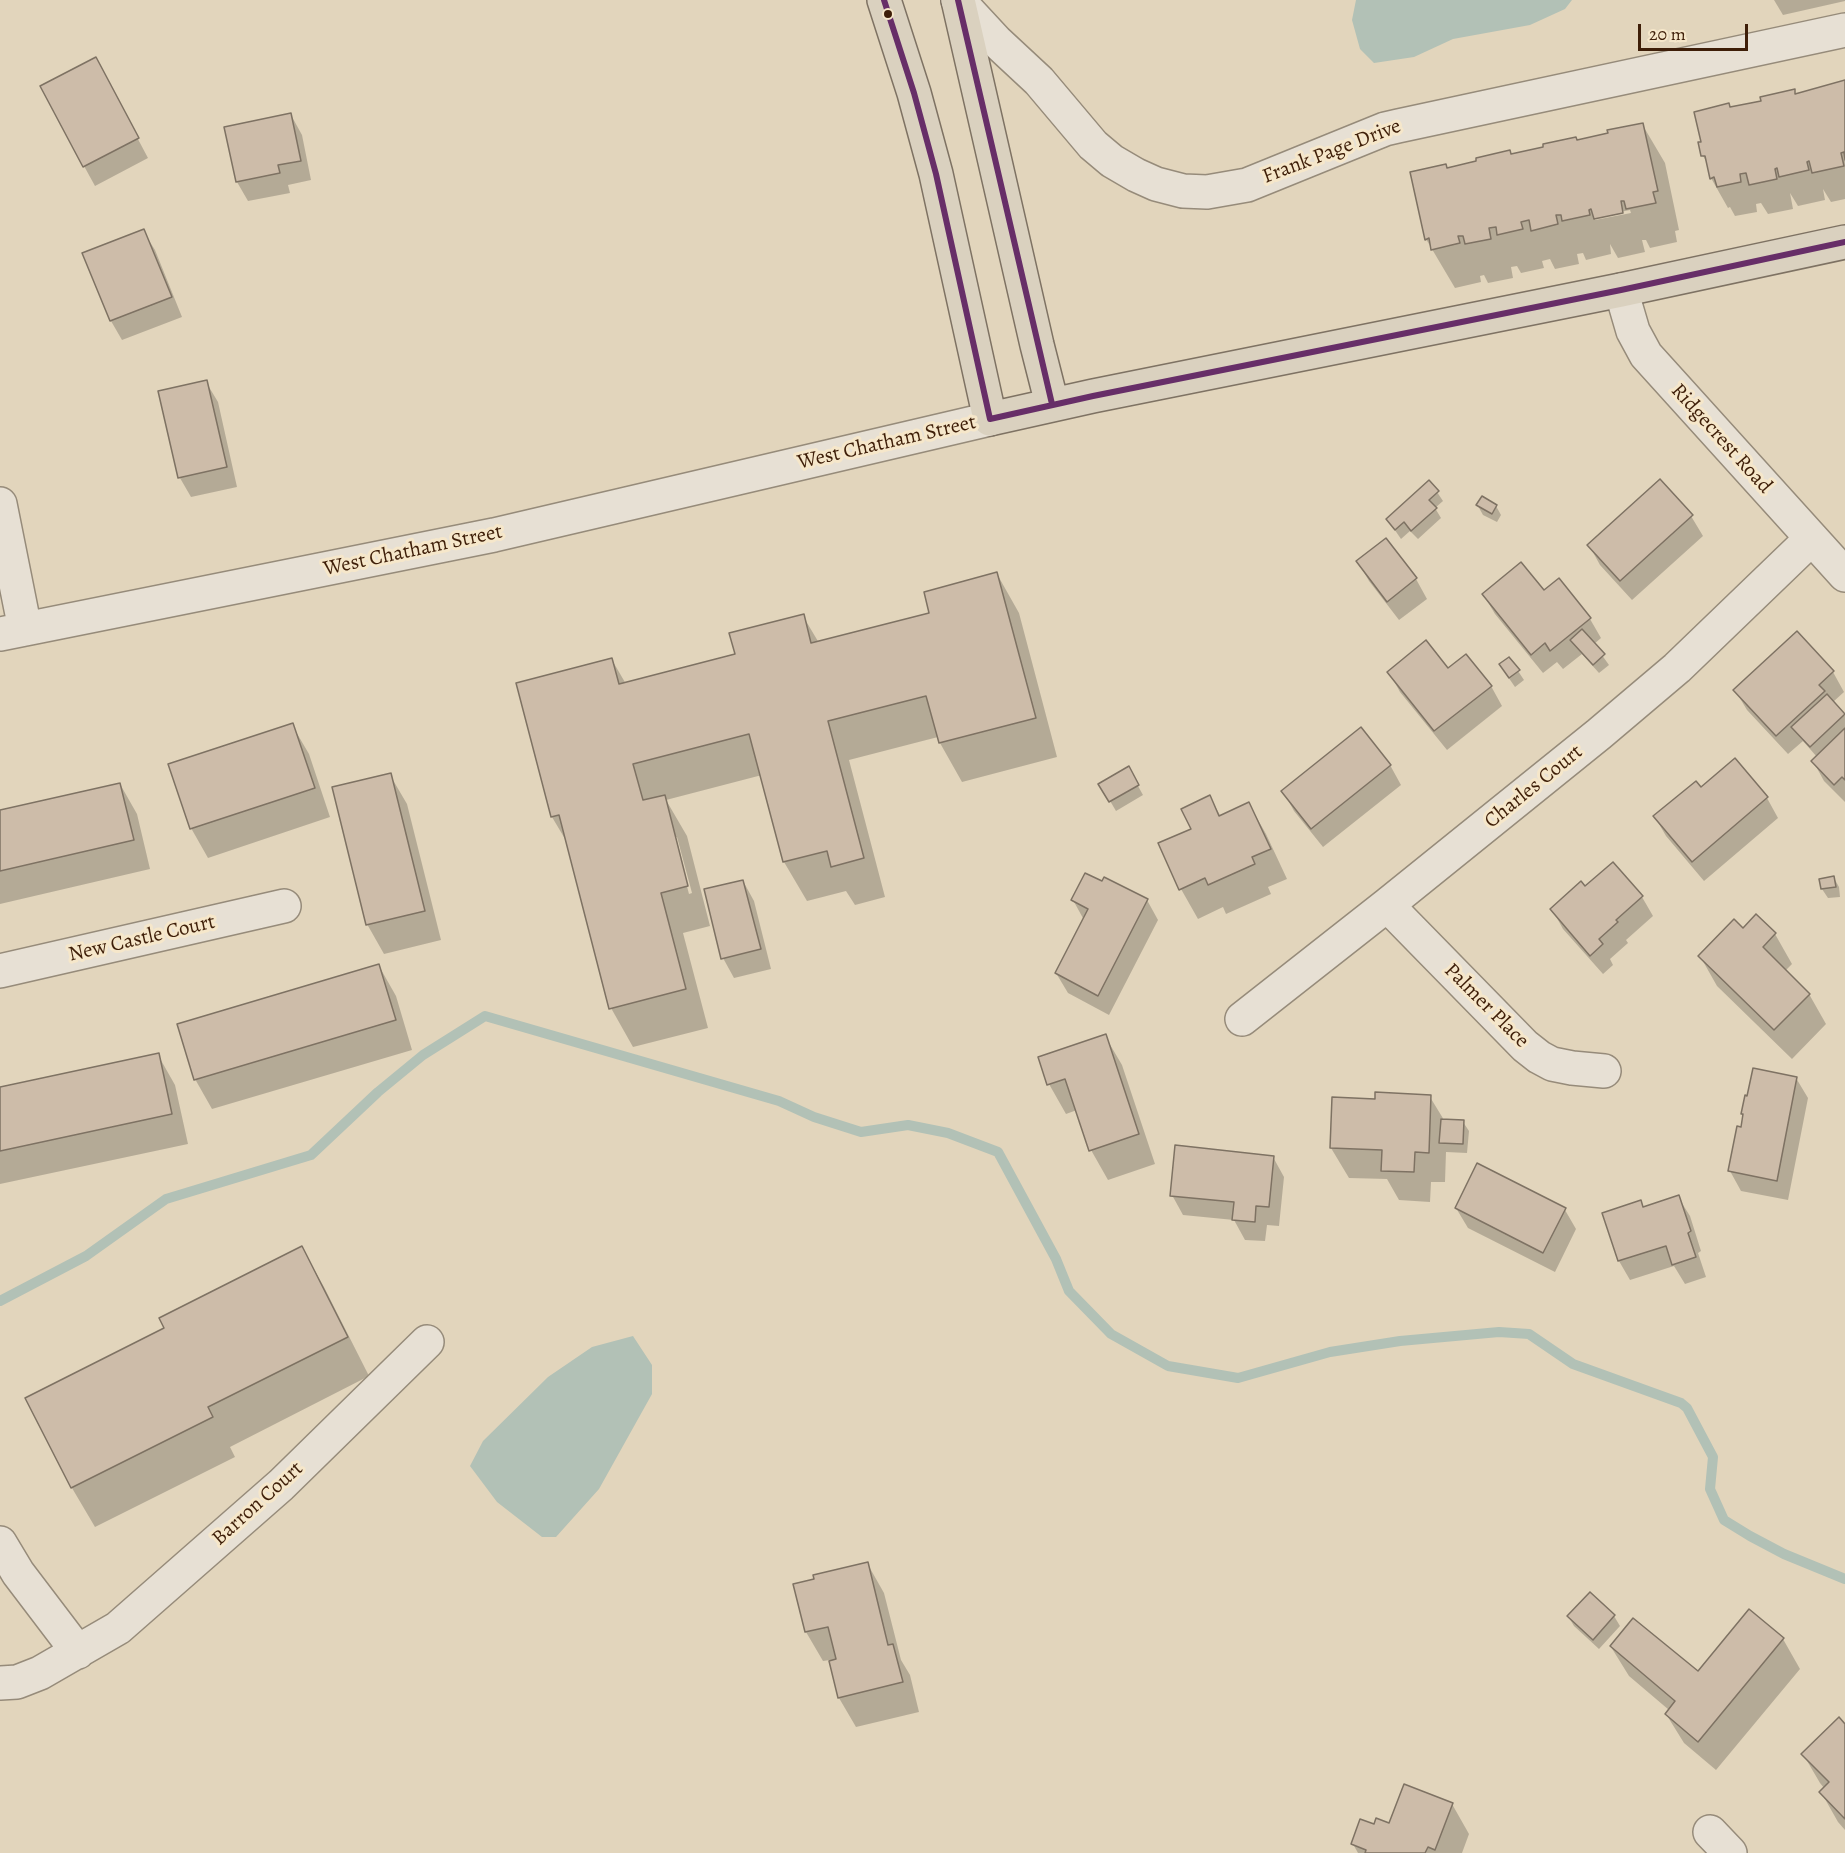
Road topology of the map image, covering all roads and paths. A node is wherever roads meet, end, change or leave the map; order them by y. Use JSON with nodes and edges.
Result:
{"nodes":[{"id":1,"x":884,"y":0,"type":"edge"},
{"id":2,"x":958,"y":0,"type":"edge"},
{"id":3,"x":1845,"y":30,"type":"edge"},
{"id":4,"x":1845,"y":242,"type":"edge"},
{"id":5,"x":1621,"y":290,"type":"junction"},
{"id":6,"x":1052,"y":405,"type":"junction"},
{"id":7,"x":990,"y":419,"type":"junction"},
{"id":8,"x":0,"y":504,"type":"edge"},
{"id":9,"x":1811,"y":539,"type":"junction"},
{"id":10,"x":1845,"y":574,"type":"edge"},
{"id":11,"x":13,"y":632,"type":"edge"},
{"id":12,"x":284,"y":906,"type":"dead end"},
{"id":13,"x":1387,"y":906,"type":"junction"},
{"id":14,"x":0,"y":971,"type":"edge"},
{"id":15,"x":1242,"y":1019,"type":"dead end"},
{"id":16,"x":1604,"y":1071,"type":"dead end"},
{"id":17,"x":427,"y":1342,"type":"dead end"},
{"id":18,"x":0,"y":1543,"type":"edge"},
{"id":19,"x":78,"y":1652,"type":"junction"},
{"id":20,"x":0,"y":1683,"type":"edge"}],
"edges":[{"from":1,"to":7,"type":"main road"},
{"from":2,"to":3,"type":"street","name":"Frank Page Drive"},
{"from":2,"to":6,"type":"main road"},
{"from":4,"to":5,"type":"main road","name":"West Chatham Street"},
{"from":5,"to":6,"type":"main road","name":"West Chatham Street"},
{"from":5,"to":9,"type":"street","name":"Ridgecrest Road"},
{"from":6,"to":7,"type":"main road","name":"West Chatham Street"},
{"from":7,"to":11,"type":"street","name":"West Chatham Street"},
{"from":8,"to":11,"type":"street"},
{"from":9,"to":10,"type":"street","name":"Ridgecrest Road"},
{"from":9,"to":13,"type":"street","name":"Charles Court"},
{"from":12,"to":14,"type":"street","name":"New Castle Court"},
{"from":13,"to":15,"type":"street","name":"Charles Court"},
{"from":13,"to":16,"type":"street","name":"Palmer Place"},
{"from":17,"to":19,"type":"street","name":"Barron Court"},
{"from":18,"to":19,"type":"street"},
{"from":19,"to":20,"type":"street","name":"Barron Court"}]}
